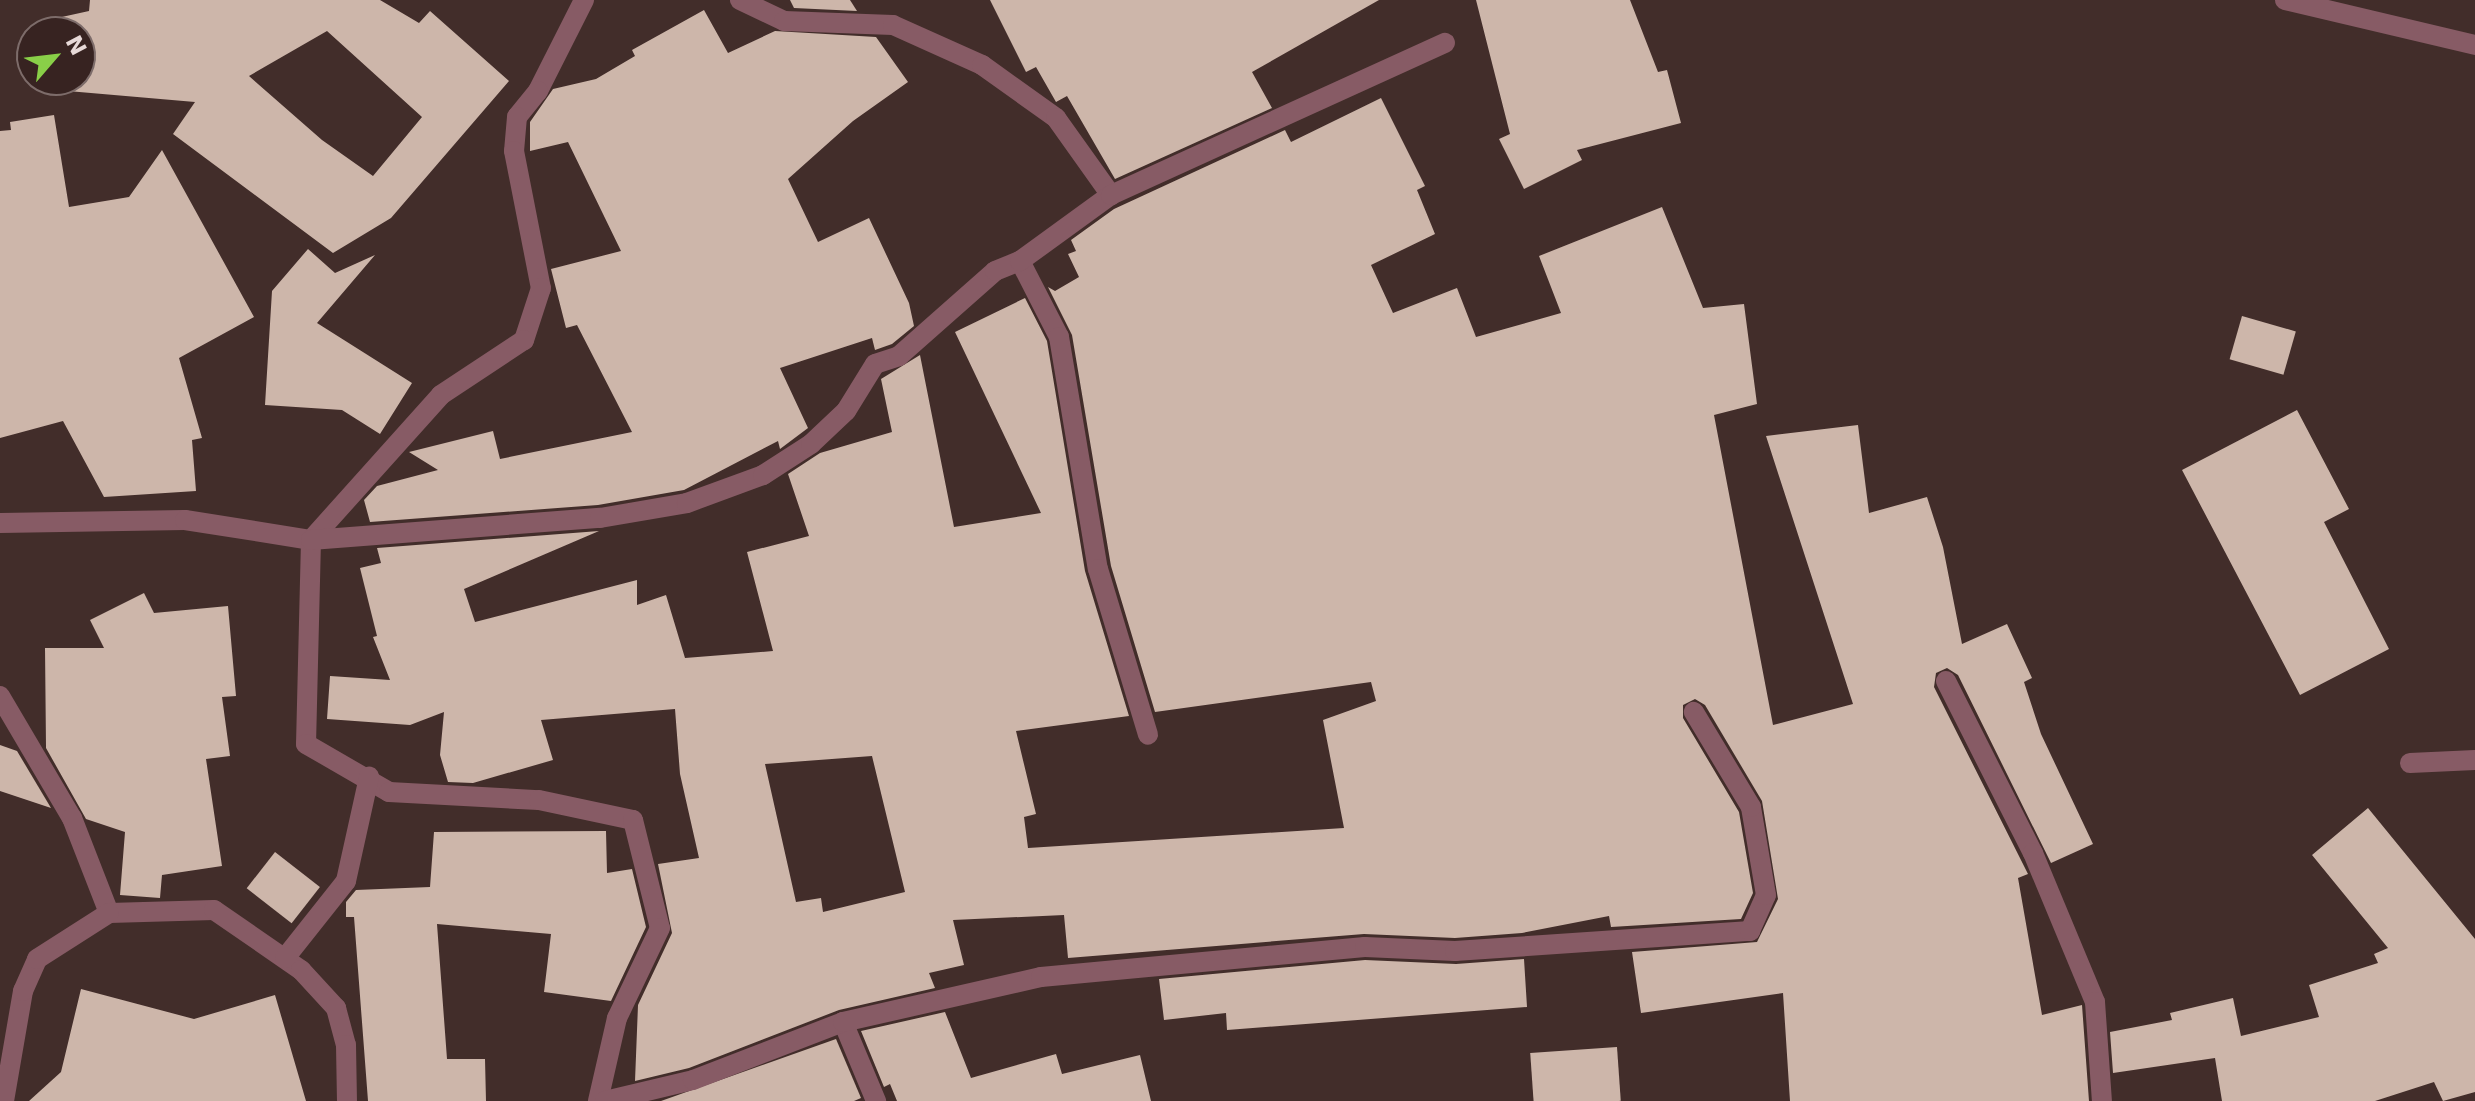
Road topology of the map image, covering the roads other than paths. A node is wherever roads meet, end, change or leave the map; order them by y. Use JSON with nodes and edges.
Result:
{"nodes":[{"id":1,"x":584,"y":0,"type":"edge"},
{"id":2,"x":740,"y":0,"type":"edge"},
{"id":3,"x":2285,"y":0,"type":"edge"},
{"id":4,"x":1445,"y":43,"type":"dead end"},
{"id":5,"x":2475,"y":45,"type":"edge"},
{"id":6,"x":1111,"y":195,"type":"junction"},
{"id":7,"x":1020,"y":261,"type":"junction"},
{"id":8,"x":0,"y":523,"type":"edge"},
{"id":9,"x":311,"y":540,"type":"junction"},
{"id":10,"x":1946,"y":681,"type":"dead end"},
{"id":11,"x":0,"y":696,"type":"edge"},
{"id":12,"x":1694,"y":712,"type":"dead end"},
{"id":13,"x":1148,"y":735,"type":"dead end"},
{"id":14,"x":2475,"y":760,"type":"edge"},
{"id":15,"x":2410,"y":763,"type":"dead end"},
{"id":16,"x":369,"y":777,"type":"junction"},
{"id":17,"x":109,"y":913,"type":"junction"},
{"id":18,"x":285,"y":958,"type":"junction"},
{"id":19,"x":843,"y":1022,"type":"junction"},
{"id":20,"x":4,"y":1101,"type":"edge"},
{"id":21,"x":347,"y":1101,"type":"edge"},
{"id":22,"x":598,"y":1101,"type":"edge"},
{"id":23,"x":605,"y":1101,"type":"edge"},
{"id":24,"x":876,"y":1101,"type":"edge"},
{"id":25,"x":2102,"y":1101,"type":"edge"}],
"edges":[{"from":1,"to":9,"type":"street"},
{"from":2,"to":6,"type":"street"},
{"from":3,"to":5,"type":"street"},
{"from":4,"to":6,"type":"street"},
{"from":6,"to":7,"type":"street"},
{"from":7,"to":9,"type":"street"},
{"from":7,"to":13,"type":"street"},
{"from":8,"to":9,"type":"street"},
{"from":9,"to":16,"type":"street"},
{"from":10,"to":25,"type":"street"},
{"from":11,"to":17,"type":"street"},
{"from":12,"to":19,"type":"street"},
{"from":14,"to":15,"type":"street"},
{"from":16,"to":18,"type":"street"},
{"from":16,"to":22,"type":"street"},
{"from":17,"to":18,"type":"street"},
{"from":17,"to":20,"type":"street"},
{"from":18,"to":21,"type":"street"},
{"from":19,"to":23,"type":"street"},
{"from":19,"to":24,"type":"street"}]}
